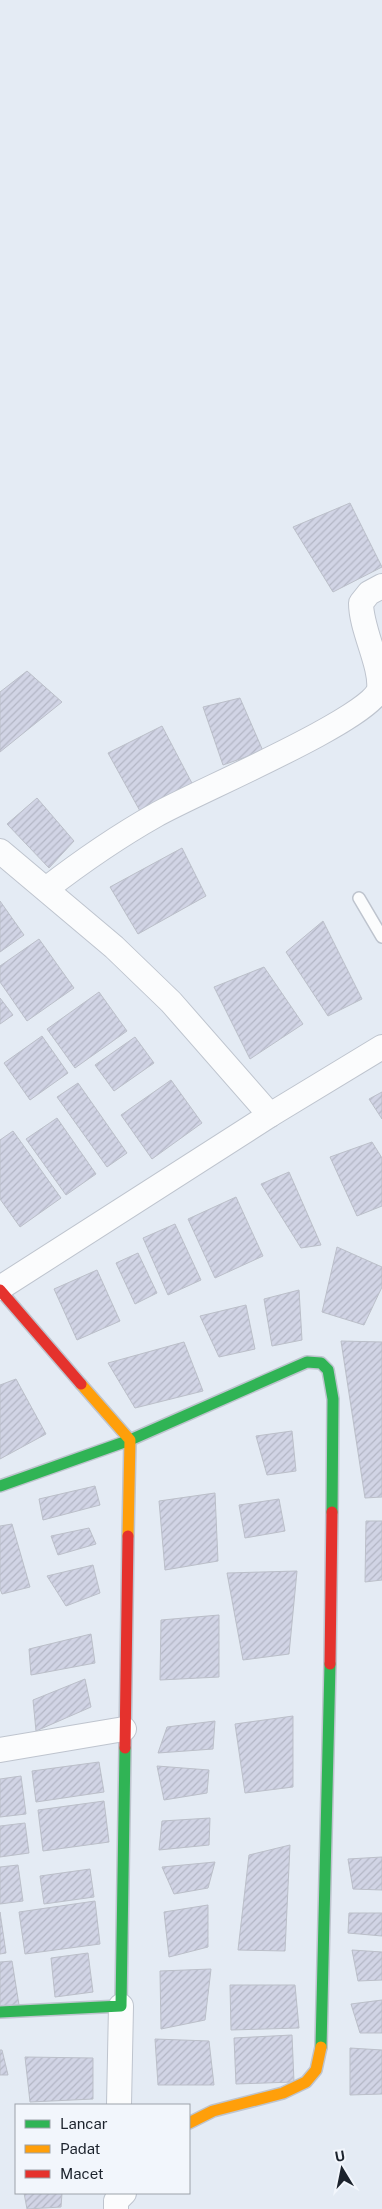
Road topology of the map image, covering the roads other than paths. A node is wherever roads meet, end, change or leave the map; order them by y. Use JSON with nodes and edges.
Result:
{"nodes":[{"id":1,"x":382,"y":586,"type":"edge"},
{"id":2,"x":0,"y":851,"type":"edge"},
{"id":3,"x":46,"y":889,"type":"junction"},
{"id":4,"x":359,"y":898,"type":"dead end"},
{"id":5,"x":382,"y":937,"type":"edge"},
{"id":6,"x":382,"y":1047,"type":"edge"},
{"id":7,"x":270,"y":1115,"type":"junction"},
{"id":8,"x":0,"y":1289,"type":"edge"},
{"id":9,"x":130,"y":1440,"type":"junction"},
{"id":10,"x":0,"y":1486,"type":"edge"},
{"id":11,"x":124,"y":1729,"type":"junction"},
{"id":12,"x":0,"y":1750,"type":"edge"},
{"id":13,"x":121,"y":2006,"type":"junction"},
{"id":14,"x":0,"y":2012,"type":"edge"},
{"id":15,"x":119,"y":2104,"type":"edge"},
{"id":16,"x":190,"y":2123,"type":"edge"}],
"edges":[{"from":1,"to":3,"type":"street"},
{"from":2,"to":3,"type":"street"},
{"from":3,"to":7,"type":"street"},
{"from":4,"to":5,"type":"lane"},
{"from":6,"to":7,"type":"street"},
{"from":7,"to":8,"type":"street"},
{"from":8,"to":9,"type":"street"},
{"from":9,"to":10,"type":"street"},
{"from":9,"to":11,"type":"street"},
{"from":9,"to":16,"type":"street"},
{"from":11,"to":12,"type":"street"},
{"from":11,"to":13,"type":"street"},
{"from":13,"to":14,"type":"street"},
{"from":13,"to":15,"type":"street"}]}
